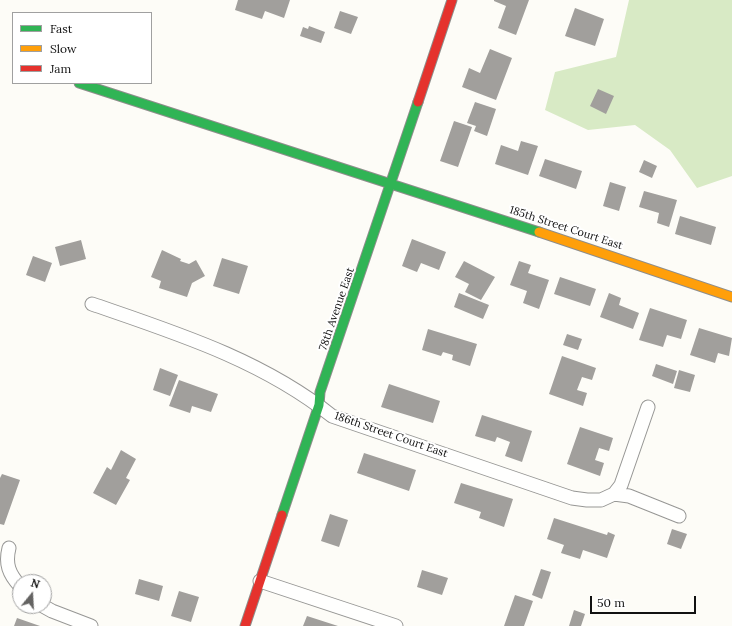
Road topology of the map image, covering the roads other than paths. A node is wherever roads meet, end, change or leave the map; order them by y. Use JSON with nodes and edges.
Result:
{"nodes":[{"id":1,"x":452,"y":0,"type":"edge"},
{"id":2,"x":82,"y":84,"type":"edge"},
{"id":3,"x":392,"y":184,"type":"junction"},
{"id":4,"x":732,"y":297,"type":"edge"},
{"id":5,"x":92,"y":304,"type":"dead end"},
{"id":6,"x":319,"y":405,"type":"junction"},
{"id":7,"x":648,"y":408,"type":"dead end"},
{"id":8,"x":614,"y":494,"type":"junction"},
{"id":9,"x":679,"y":516,"type":"dead end"},
{"id":10,"x":9,"y":548,"type":"dead end"},
{"id":11,"x":12,"y":576,"type":"edge"},
{"id":12,"x":260,"y":581,"type":"junction"},
{"id":13,"x":52,"y":611,"type":"edge"},
{"id":14,"x":91,"y":626,"type":"edge"},
{"id":15,"x":245,"y":626,"type":"edge"},
{"id":16,"x":396,"y":626,"type":"edge"}],
"edges":[{"from":1,"to":3,"type":"street","name":"78th Avenue East"},
{"from":2,"to":3,"type":"street","name":"185th Street Court East"},
{"from":3,"to":4,"type":"street","name":"185th Street Court East"},
{"from":3,"to":6,"type":"street","name":"78th Avenue East"},
{"from":5,"to":6,"type":"street","name":"186th Street Court East"},
{"from":6,"to":8,"type":"street","name":"186th Street Court East"},
{"from":6,"to":12,"type":"street","name":"78th Avenue East"},
{"from":7,"to":8,"type":"street"},
{"from":8,"to":9,"type":"street","name":"186th Street Court East"},
{"from":10,"to":11,"type":"street"},
{"from":12,"to":15,"type":"street","name":"78th Avenue East"},
{"from":12,"to":16,"type":"street"},
{"from":13,"to":14,"type":"street"}]}
